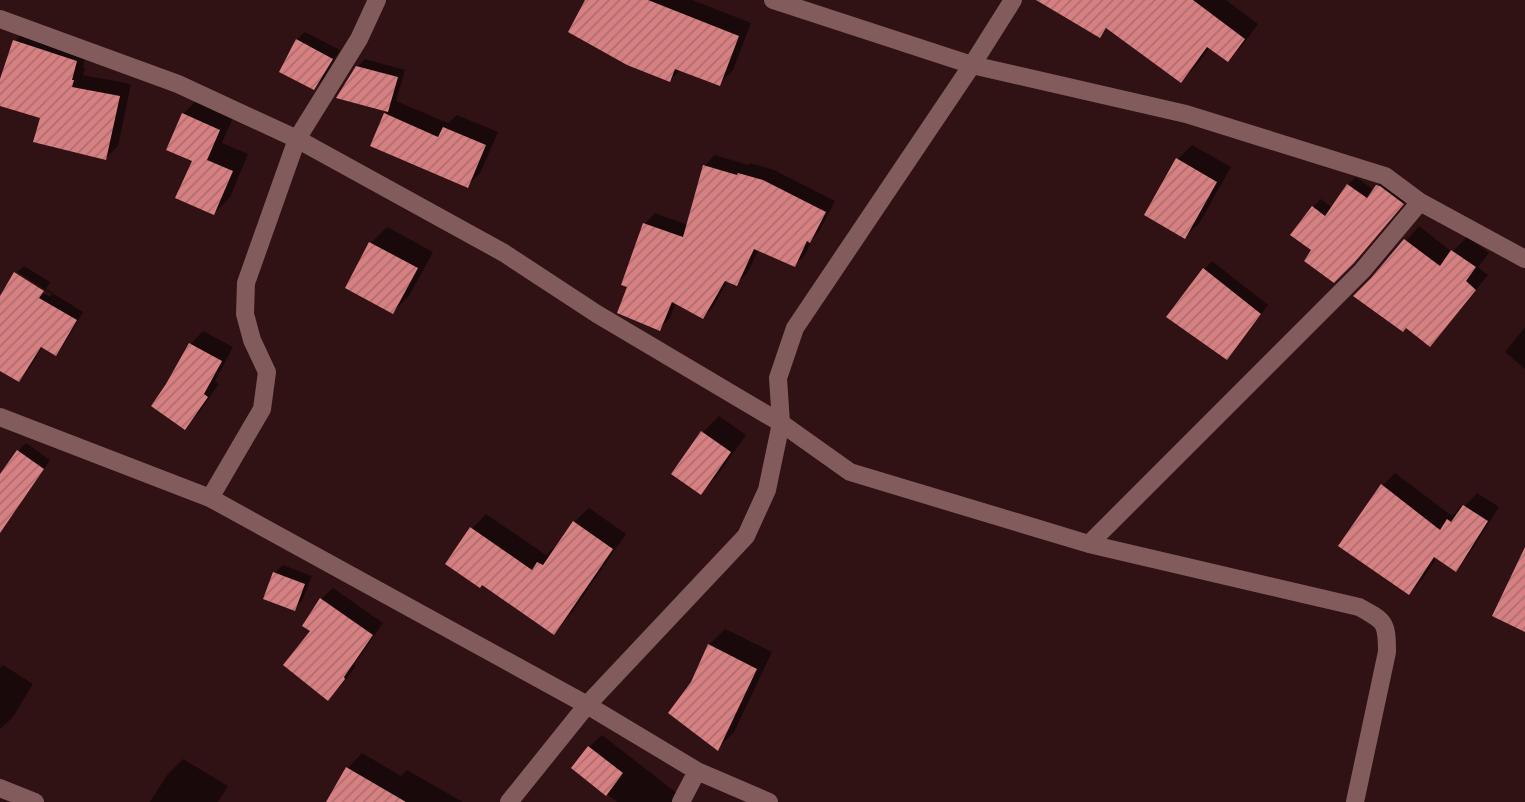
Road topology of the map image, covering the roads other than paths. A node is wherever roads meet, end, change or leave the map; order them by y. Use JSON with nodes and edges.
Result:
{"nodes":[{"id":1,"x":377,"y":0,"type":"edge"},
{"id":2,"x":773,"y":0,"type":"edge"},
{"id":3,"x":1013,"y":0,"type":"edge"},
{"id":4,"x":0,"y":19,"type":"edge"},
{"id":5,"x":972,"y":65,"type":"junction"},
{"id":6,"x":298,"y":139,"type":"junction"},
{"id":7,"x":1420,"y":202,"type":"junction"},
{"id":8,"x":1525,"y":259,"type":"edge"},
{"id":9,"x":0,"y":416,"type":"edge"},
{"id":10,"x":780,"y":422,"type":"junction"},
{"id":11,"x":209,"y":498,"type":"junction"},
{"id":12,"x":1089,"y":544,"type":"junction"},
{"id":13,"x":587,"y":705,"type":"junction"},
{"id":14,"x":697,"y":771,"type":"junction"},
{"id":15,"x":0,"y":788,"type":"edge"},
{"id":16,"x":35,"y":802,"type":"edge"},
{"id":17,"x":509,"y":802,"type":"edge"},
{"id":18,"x":681,"y":802,"type":"edge"},
{"id":19,"x":769,"y":802,"type":"edge"},
{"id":20,"x":1355,"y":802,"type":"edge"}],
"edges":[{"from":1,"to":6,"type":"street"},
{"from":2,"to":5,"type":"street"},
{"from":3,"to":5,"type":"street"},
{"from":4,"to":6,"type":"street"},
{"from":5,"to":7,"type":"street"},
{"from":5,"to":10,"type":"street"},
{"from":6,"to":10,"type":"street"},
{"from":6,"to":11,"type":"street"},
{"from":7,"to":8,"type":"street"},
{"from":7,"to":12,"type":"street"},
{"from":9,"to":11,"type":"street"},
{"from":10,"to":12,"type":"street"},
{"from":10,"to":13,"type":"street"},
{"from":11,"to":13,"type":"street"},
{"from":12,"to":20,"type":"street"},
{"from":13,"to":14,"type":"street"},
{"from":13,"to":17,"type":"street"},
{"from":14,"to":18,"type":"street"},
{"from":14,"to":19,"type":"street"},
{"from":15,"to":16,"type":"street"}]}
